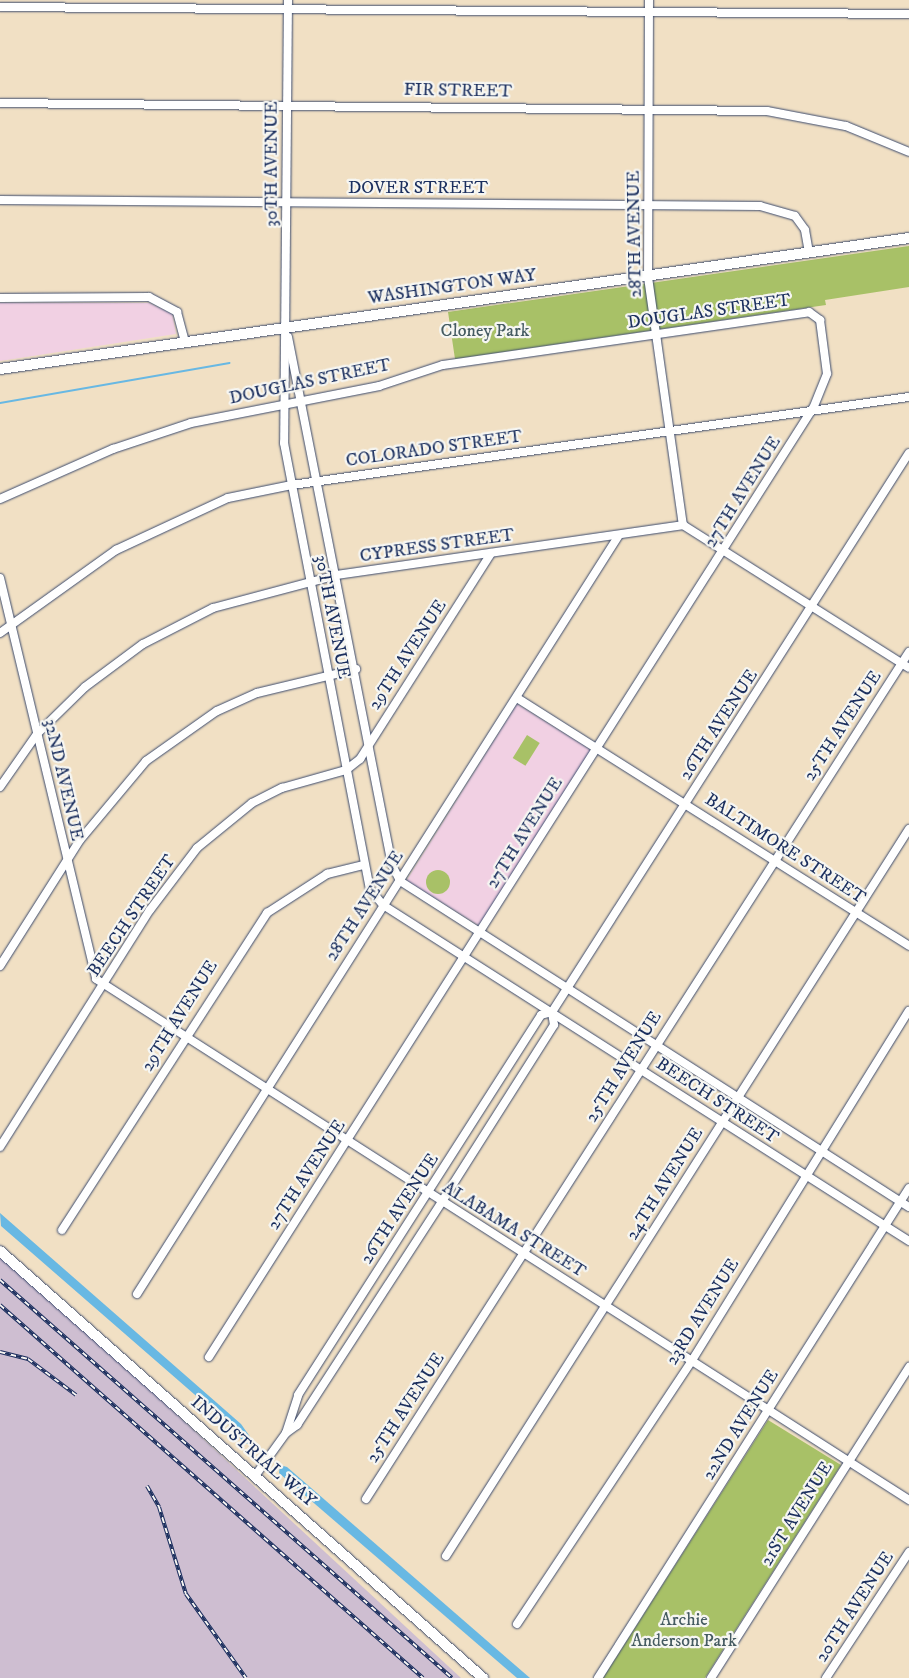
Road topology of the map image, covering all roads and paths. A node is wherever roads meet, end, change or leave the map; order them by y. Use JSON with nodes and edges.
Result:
{"nodes":[{"id":1,"x":288,"y":0,"type":"edge"},
{"id":2,"x":649,"y":0,"type":"edge"},
{"id":3,"x":0,"y":7,"type":"edge"},
{"id":4,"x":288,"y":9,"type":"junction"},
{"id":5,"x":649,"y":12,"type":"junction"},
{"id":6,"x":909,"y":14,"type":"edge"},
{"id":7,"x":0,"y":103,"type":"edge"},
{"id":8,"x":287,"y":104,"type":"junction"},
{"id":9,"x":648,"y":108,"type":"junction"},
{"id":10,"x":909,"y":152,"type":"edge"},
{"id":11,"x":0,"y":200,"type":"edge"},
{"id":12,"x":287,"y":202,"type":"junction"},
{"id":13,"x":649,"y":204,"type":"junction"},
{"id":14,"x":909,"y":238,"type":"edge"},
{"id":15,"x":810,"y":252,"type":"junction"},
{"id":16,"x":648,"y":277,"type":"junction"},
{"id":17,"x":0,"y":298,"type":"edge"},
{"id":18,"x":816,"y":314,"type":"joint"},
{"id":19,"x":286,"y":328,"type":"junction"},
{"id":20,"x":656,"y":335,"type":"junction"},
{"id":21,"x":185,"y":342,"type":"junction"},
{"id":22,"x":0,"y":369,"type":"edge"},
{"id":23,"x":909,"y":397,"type":"edge"},
{"id":24,"x":300,"y":399,"type":"junction"},
{"id":25,"x":283,"y":402,"type":"junction"},
{"id":26,"x":813,"y":408,"type":"junction"},
{"id":27,"x":670,"y":431,"type":"junction"},
{"id":28,"x":909,"y":453,"type":"edge"},
{"id":29,"x":318,"y":481,"type":"junction"},
{"id":30,"x":292,"y":485,"type":"junction"},
{"id":31,"x":0,"y":499,"type":"edge"},
{"id":32,"x":683,"y":525,"type":"junction"},
{"id":33,"x":619,"y":535,"type":"junction"},
{"id":34,"x":723,"y":550,"type":"junction"},
{"id":35,"x":491,"y":553,"type":"junction"},
{"id":36,"x":337,"y":575,"type":"junction"},
{"id":37,"x":0,"y":578,"type":"edge"},
{"id":38,"x":309,"y":580,"type":"junction"},
{"id":39,"x":812,"y":609,"type":"junction"},
{"id":40,"x":11,"y":623,"type":"junction"},
{"id":41,"x":0,"y":633,"type":"edge"},
{"id":42,"x":909,"y":652,"type":"edge"},
{"id":43,"x":905,"y":666,"type":"edge"},
{"id":44,"x":356,"y":669,"type":"junction"},
{"id":45,"x":328,"y":674,"type":"junction"},
{"id":46,"x":517,"y":698,"type":"junction"},
{"id":47,"x":37,"y":734,"type":"junction"},
{"id":48,"x":370,"y":743,"type":"junction"},
{"id":49,"x":597,"y":748,"type":"junction"},
{"id":50,"x":346,"y":770,"type":"junction"},
{"id":51,"x":0,"y":787,"type":"edge"},
{"id":52,"x":686,"y":804,"type":"junction"},
{"id":53,"x":909,"y":829,"type":"edge"},
{"id":54,"x":774,"y":860,"type":"junction"},
{"id":55,"x":67,"y":861,"type":"junction"},
{"id":56,"x":364,"y":865,"type":"junction"},
{"id":57,"x":400,"y":881,"type":"junction"},
{"id":58,"x":383,"y":905,"type":"junction"},
{"id":59,"x":855,"y":912,"type":"junction"},
{"id":60,"x":479,"y":934,"type":"junction"},
{"id":61,"x":909,"y":946,"type":"edge"},
{"id":62,"x":464,"y":956,"type":"junction"},
{"id":63,"x":0,"y":966,"type":"edge"},
{"id":64,"x":103,"y":985,"type":"junction"},
{"id":65,"x":567,"y":990,"type":"junction"},
{"id":66,"x":909,"y":1011,"type":"edge"},
{"id":67,"x":552,"y":1012,"type":"junction"},
{"id":68,"x":184,"y":1038,"type":"junction"},
{"id":69,"x":655,"y":1045,"type":"junction"},
{"id":70,"x":641,"y":1069,"type":"junction"},
{"id":71,"x":265,"y":1091,"type":"junction"},
{"id":72,"x":736,"y":1097,"type":"junction"},
{"id":73,"x":721,"y":1122,"type":"junction"},
{"id":74,"x":346,"y":1142,"type":"junction"},
{"id":75,"x":0,"y":1146,"type":"edge"},
{"id":76,"x":820,"y":1150,"type":"junction"},
{"id":77,"x":805,"y":1175,"type":"junction"},
{"id":78,"x":909,"y":1188,"type":"edge"},
{"id":79,"x":427,"y":1194,"type":"junction"},
{"id":80,"x":901,"y":1201,"type":"junction"},
{"id":81,"x":441,"y":1203,"type":"junction"},
{"id":82,"x":909,"y":1207,"type":"edge"},
{"id":83,"x":884,"y":1225,"type":"junction"},
{"id":84,"x":62,"y":1230,"type":"dead end"},
{"id":85,"x":909,"y":1241,"type":"edge"},
{"id":86,"x":0,"y":1251,"type":"edge"},
{"id":87,"x":523,"y":1254,"type":"junction"},
{"id":88,"x":137,"y":1294,"type":"dead end"},
{"id":89,"x":607,"y":1306,"type":"junction"},
{"id":90,"x":209,"y":1357,"type":"dead end"},
{"id":91,"x":690,"y":1362,"type":"junction"},
{"id":92,"x":909,"y":1367,"type":"edge"},
{"id":93,"x":768,"y":1410,"type":"junction"},
{"id":94,"x":286,"y":1432,"type":"junction"},
{"id":95,"x":848,"y":1461,"type":"junction"},
{"id":96,"x":255,"y":1476,"type":"junction"},
{"id":97,"x":366,"y":1499,"type":"dead end"},
{"id":98,"x":909,"y":1500,"type":"edge"},
{"id":99,"x":909,"y":1552,"type":"edge"},
{"id":100,"x":446,"y":1556,"type":"dead end"},
{"id":101,"x":517,"y":1624,"type":"dead end"},
{"id":102,"x":483,"y":1678,"type":"edge"},
{"id":103,"x":598,"y":1678,"type":"edge"},
{"id":104,"x":711,"y":1678,"type":"edge"},
{"id":105,"x":826,"y":1678,"type":"edge"}],
"edges":[{"from":1,"to":4,"type":"street","name":"30TH AVENUE"},
{"from":2,"to":5,"type":"street","name":"28TH AVENUE"},
{"from":3,"to":4,"type":"street"},
{"from":4,"to":5,"type":"street"},
{"from":4,"to":8,"type":"street","name":"30TH AVENUE"},
{"from":5,"to":6,"type":"street"},
{"from":5,"to":9,"type":"street","name":"28TH AVENUE"},
{"from":7,"to":8,"type":"street","name":"FIR STREET"},
{"from":8,"to":9,"type":"street","name":"FIR STREET"},
{"from":8,"to":12,"type":"street","name":"30TH AVENUE"},
{"from":9,"to":10,"type":"street","name":"FIR STREET"},
{"from":9,"to":13,"type":"street","name":"28TH AVENUE"},
{"from":11,"to":12,"type":"street","name":"DOVER STREET"},
{"from":12,"to":13,"type":"street","name":"DOVER STREET"},
{"from":12,"to":19,"type":"street","name":"30TH AVENUE"},
{"from":13,"to":15,"type":"street","name":"DOVER STREET"},
{"from":13,"to":16,"type":"street","name":"28TH AVENUE"},
{"from":14,"to":15,"type":"main road","name":"WASHINGTON WAY"},
{"from":15,"to":16,"type":"main road","name":"WASHINGTON WAY"},
{"from":16,"to":19,"type":"main road","name":"WASHINGTON WAY"},
{"from":16,"to":20,"type":"street","name":"28TH AVENUE"},
{"from":17,"to":21,"type":"street"},
{"from":18,"to":20,"type":"street","name":"DOUGLAS STREET"},
{"from":18,"to":26,"type":"street","name":"27TH AVENUE"},
{"from":19,"to":21,"type":"main road","name":"WASHINGTON WAY"},
{"from":19,"to":24,"type":"street","name":"30TH AVENUE"},
{"from":19,"to":25,"type":"street","name":"30TH AVENUE"},
{"from":20,"to":24,"type":"street","name":"DOUGLAS STREET"},
{"from":20,"to":27,"type":"street","name":"28TH AVENUE"},
{"from":21,"to":22,"type":"main road","name":"WASHINGTON WAY"},
{"from":23,"to":26,"type":"street","name":"COLORADO STREET"},
{"from":24,"to":25,"type":"street","name":"DOUGLAS STREET"},
{"from":24,"to":29,"type":"street","name":"30TH AVENUE"},
{"from":25,"to":30,"type":"street","name":"30TH AVENUE"},
{"from":25,"to":31,"type":"street","name":"DOUGLAS STREET"},
{"from":26,"to":27,"type":"street","name":"COLORADO STREET"},
{"from":26,"to":34,"type":"street","name":"27TH AVENUE"},
{"from":27,"to":29,"type":"street","name":"COLORADO STREET"},
{"from":27,"to":32,"type":"street","name":"28TH AVENUE"},
{"from":28,"to":39,"type":"street","name":"26TH AVENUE"},
{"from":29,"to":30,"type":"street","name":"COLORADO STREET"},
{"from":29,"to":36,"type":"street","name":"30TH AVENUE"},
{"from":30,"to":38,"type":"street","name":"30TH AVENUE"},
{"from":30,"to":40,"type":"street","name":"COLORADO STREET"},
{"from":32,"to":33,"type":"street","name":"CYPRESS STREET"},
{"from":32,"to":34,"type":"street"},
{"from":33,"to":35,"type":"street","name":"CYPRESS STREET"},
{"from":33,"to":46,"type":"street","name":"28TH AVENUE"},
{"from":34,"to":39,"type":"street"},
{"from":34,"to":49,"type":"street","name":"27TH AVENUE"},
{"from":35,"to":36,"type":"street","name":"CYPRESS STREET"},
{"from":35,"to":48,"type":"street","name":"29TH AVENUE"},
{"from":36,"to":38,"type":"street","name":"CYPRESS STREET"},
{"from":36,"to":44,"type":"street","name":"30TH AVENUE"},
{"from":37,"to":40,"type":"street","name":"32ND AVENUE"},
{"from":38,"to":45,"type":"street","name":"30TH AVENUE"},
{"from":38,"to":47,"type":"street","name":"CYPRESS STREET"},
{"from":39,"to":43,"type":"street"},
{"from":39,"to":52,"type":"street","name":"26TH AVENUE"},
{"from":40,"to":41,"type":"street","name":"COLORADO STREET"},
{"from":40,"to":47,"type":"street","name":"32ND AVENUE"},
{"from":42,"to":43,"type":"street","name":"25TH AVENUE"},
{"from":43,"to":54,"type":"street","name":"25TH AVENUE"},
{"from":44,"to":45,"type":"street"},
{"from":44,"to":48,"type":"street","name":"30TH AVENUE"},
{"from":45,"to":50,"type":"street","name":"30TH AVENUE"},
{"from":45,"to":55,"type":"street"},
{"from":46,"to":49,"type":"street","name":"BALTIMORE STREET"},
{"from":46,"to":57,"type":"street","name":"28TH AVENUE"},
{"from":47,"to":51,"type":"street","name":"CYPRESS STREET"},
{"from":47,"to":55,"type":"street","name":"32ND AVENUE"},
{"from":48,"to":50,"type":"street","name":"29TH AVENUE"},
{"from":48,"to":57,"type":"street","name":"30TH AVENUE"},
{"from":49,"to":52,"type":"street","name":"BALTIMORE STREET"},
{"from":49,"to":60,"type":"street","name":"27TH AVENUE"},
{"from":50,"to":56,"type":"street","name":"30TH AVENUE"},
{"from":50,"to":64,"type":"street","name":"BEECH STREET"},
{"from":52,"to":54,"type":"street","name":"BALTIMORE STREET"},
{"from":52,"to":65,"type":"street","name":"26TH AVENUE"},
{"from":53,"to":59,"type":"street","name":"24TH AVENUE"},
{"from":54,"to":59,"type":"street","name":"BALTIMORE STREET"},
{"from":54,"to":69,"type":"street","name":"25TH AVENUE"},
{"from":55,"to":63,"type":"street"},
{"from":55,"to":64,"type":"street","name":"32ND AVENUE"},
{"from":56,"to":58,"type":"street","name":"30TH AVENUE"},
{"from":56,"to":68,"type":"street","name":"29TH AVENUE"},
{"from":57,"to":58,"type":"street","name":"28TH AVENUE"},
{"from":57,"to":60,"type":"street","name":"BEECH STREET"},
{"from":58,"to":62,"type":"street","name":"BEECH STREET"},
{"from":58,"to":71,"type":"street","name":"28TH AVENUE"},
{"from":59,"to":61,"type":"street","name":"BALTIMORE STREET"},
{"from":59,"to":72,"type":"street","name":"24TH AVENUE"},
{"from":60,"to":62,"type":"street","name":"27TH AVENUE"},
{"from":60,"to":65,"type":"street","name":"BEECH STREET"},
{"from":62,"to":67,"type":"street","name":"BEECH STREET"},
{"from":62,"to":74,"type":"street","name":"27TH AVENUE"},
{"from":64,"to":68,"type":"street","name":"ALABAMA STREET"},
{"from":64,"to":75,"type":"street","name":"BEECH STREET"},
{"from":65,"to":67,"type":"street","name":"26TH AVENUE"},
{"from":65,"to":69,"type":"street","name":"BEECH STREET"},
{"from":66,"to":76,"type":"street","name":"23RD AVENUE"},
{"from":67,"to":70,"type":"street","name":"BEECH STREET"},
{"from":67,"to":79,"type":"street","name":"26TH AVENUE"},
{"from":67,"to":81,"type":"street","name":"26TH AVENUE"},
{"from":68,"to":71,"type":"street","name":"ALABAMA STREET"},
{"from":68,"to":84,"type":"street","name":"29TH AVENUE"},
{"from":69,"to":70,"type":"street","name":"25TH AVENUE"},
{"from":69,"to":72,"type":"street","name":"BEECH STREET"},
{"from":70,"to":73,"type":"street","name":"BEECH STREET"},
{"from":70,"to":87,"type":"street","name":"25TH AVENUE"},
{"from":71,"to":74,"type":"street","name":"ALABAMA STREET"},
{"from":71,"to":88,"type":"street","name":"28TH AVENUE"},
{"from":72,"to":73,"type":"street","name":"24TH AVENUE"},
{"from":72,"to":76,"type":"street","name":"BEECH STREET"},
{"from":73,"to":77,"type":"street","name":"BEECH STREET"},
{"from":73,"to":89,"type":"street","name":"24TH AVENUE"},
{"from":74,"to":79,"type":"street","name":"ALABAMA STREET"},
{"from":74,"to":90,"type":"street","name":"27TH AVENUE"},
{"from":76,"to":77,"type":"street","name":"23RD AVENUE"},
{"from":76,"to":80,"type":"street","name":"BEECH STREET"},
{"from":77,"to":83,"type":"street","name":"BEECH STREET"},
{"from":77,"to":91,"type":"street","name":"23RD AVENUE"},
{"from":78,"to":80,"type":"street","name":"22ND AVENUE"},
{"from":79,"to":81,"type":"street","name":"ALABAMA STREET"},
{"from":79,"to":94,"type":"street","name":"26TH AVENUE"},
{"from":80,"to":82,"type":"street","name":"BEECH STREET"},
{"from":80,"to":83,"type":"street","name":"22ND AVENUE"},
{"from":81,"to":87,"type":"street","name":"ALABAMA STREET"},
{"from":81,"to":94,"type":"street","name":"26TH AVENUE"},
{"from":83,"to":85,"type":"street","name":"BEECH STREET"},
{"from":83,"to":93,"type":"street","name":"22ND AVENUE"},
{"from":86,"to":96,"type":"main road","name":"INDUSTRIAL WAY"},
{"from":87,"to":89,"type":"street","name":"ALABAMA STREET"},
{"from":87,"to":97,"type":"street","name":"25TH AVENUE"},
{"from":89,"to":91,"type":"street","name":"ALABAMA STREET"},
{"from":89,"to":100,"type":"street","name":"24TH AVENUE"},
{"from":91,"to":93,"type":"street","name":"ALABAMA STREET"},
{"from":91,"to":101,"type":"street","name":"23RD AVENUE"},
{"from":92,"to":95,"type":"street","name":"21ST AVENUE"},
{"from":93,"to":95,"type":"street","name":"ALABAMA STREET"},
{"from":93,"to":103,"type":"street","name":"22ND AVENUE"},
{"from":94,"to":96,"type":"street","name":"26TH AVENUE"},
{"from":95,"to":98,"type":"street","name":"ALABAMA STREET"},
{"from":95,"to":104,"type":"street","name":"21ST AVENUE"},
{"from":96,"to":102,"type":"main road","name":"INDUSTRIAL WAY"},
{"from":99,"to":105,"type":"street","name":"20TH AVENUE"}]}
